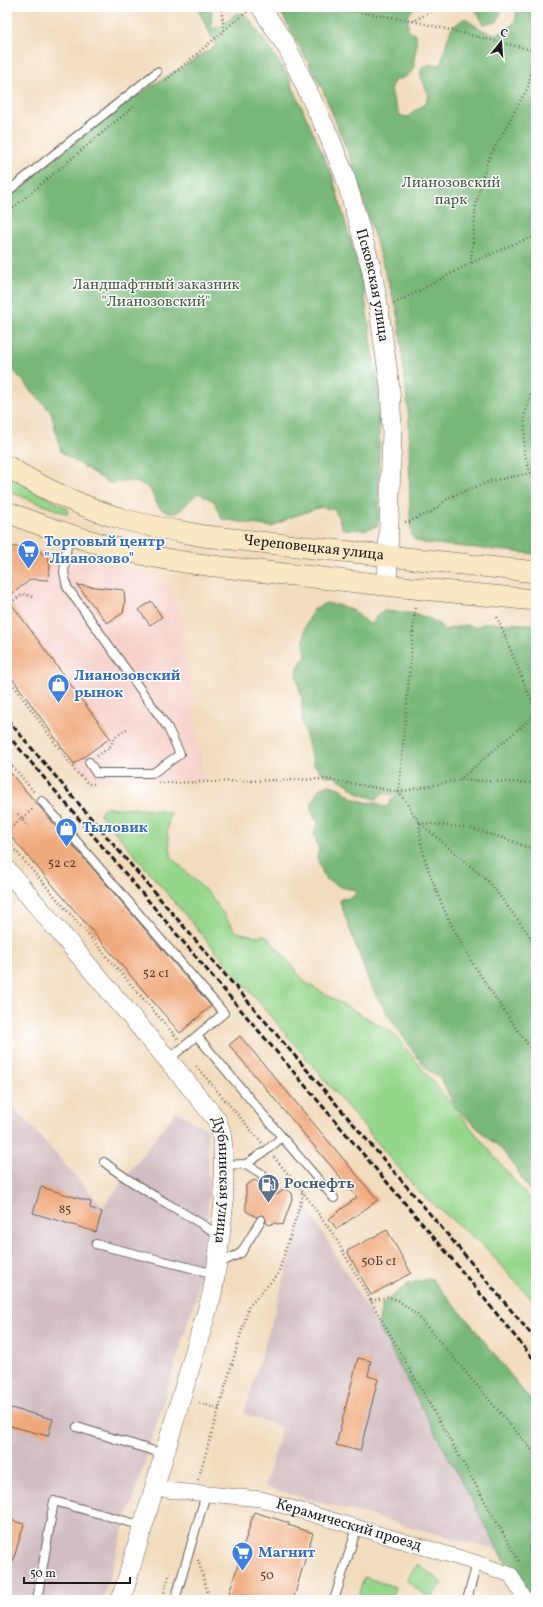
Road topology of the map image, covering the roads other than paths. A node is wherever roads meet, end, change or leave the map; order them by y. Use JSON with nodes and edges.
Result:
{"nodes":[{"id":1,"x":261,"y":7,"type":"edge"},
{"id":2,"x":157,"y":72,"type":"dead end"},
{"id":3,"x":7,"y":192,"type":"edge"},
{"id":4,"x":7,"y":466,"type":"edge"},
{"id":5,"x":7,"y":512,"type":"edge"},
{"id":6,"x":68,"y":535,"type":"junction"},
{"id":7,"x":389,"y":556,"type":"junction"},
{"id":8,"x":536,"y":572,"type":"edge"},
{"id":9,"x":387,"y":585,"type":"junction"},
{"id":10,"x":536,"y":600,"type":"edge"},
{"id":11,"x":89,"y":762,"type":"road end"},
{"id":12,"x":42,"y":801,"type":"road end"},
{"id":13,"x":7,"y":870,"type":"edge"},
{"id":14,"x":197,"y":1036,"type":"junction"},
{"id":15,"x":168,"y":1060,"type":"junction"},
{"id":16,"x":282,"y":1137,"type":"junction"},
{"id":17,"x":104,"y":1162,"type":"dead end"},
{"id":18,"x":246,"y":1164,"type":"junction"},
{"id":19,"x":224,"y":1165,"type":"junction"},
{"id":20,"x":266,"y":1188,"type":"dead end"},
{"id":21,"x":334,"y":1198,"type":"dead end"},
{"id":22,"x":261,"y":1220,"type":"dead end"},
{"id":23,"x":221,"y":1237,"type":"junction"},
{"id":24,"x":96,"y":1244,"type":"dead end"},
{"id":25,"x":216,"y":1270,"type":"junction"},
{"id":26,"x":77,"y":1427,"type":"dead end"},
{"id":27,"x":165,"y":1454,"type":"junction"},
{"id":28,"x":155,"y":1489,"type":"junction"},
{"id":29,"x":201,"y":1490,"type":"junction"},
{"id":30,"x":144,"y":1526,"type":"junction"},
{"id":31,"x":357,"y":1528,"type":"junction"},
{"id":32,"x":477,"y":1563,"type":"junction"},
{"id":33,"x":37,"y":1600,"type":"edge"},
{"id":34,"x":121,"y":1600,"type":"edge"},
{"id":35,"x":175,"y":1600,"type":"edge"},
{"id":36,"x":334,"y":1600,"type":"edge"},
{"id":37,"x":467,"y":1600,"type":"edge"},
{"id":38,"x":525,"y":1600,"type":"edge"}],
"edges":[{"from":1,"to":7,"type":"street","name":"Псковская улица"},
{"from":2,"to":3,"type":"lane"},
{"from":4,"to":7,"type":"main road","name":"Череповецкая улица"},
{"from":5,"to":6,"type":"main road","name":"Череповецкая улица"},
{"from":6,"to":9,"type":"main road","name":"Череповецкая улица"},
{"from":6,"to":11,"type":"lane"},
{"from":7,"to":8,"type":"main road","name":"Череповецкая улица"},
{"from":7,"to":9,"type":"street","name":"Псковская улица"},
{"from":9,"to":10,"type":"main road","name":"Череповецкая улица"},
{"from":12,"to":14,"type":"lane"},
{"from":13,"to":15,"type":"street","name":"Дубнинская улица"},
{"from":14,"to":15,"type":"lane"},
{"from":14,"to":16,"type":"lane"},
{"from":15,"to":19,"type":"street","name":"Дубнинская улица"},
{"from":16,"to":18,"type":"lane"},
{"from":16,"to":21,"type":"lane"},
{"from":17,"to":23,"type":"lane"},
{"from":18,"to":19,"type":"lane"},
{"from":18,"to":20,"type":"lane"},
{"from":19,"to":23,"type":"street","name":"Дубнинская улица"},
{"from":22,"to":25,"type":"lane"},
{"from":23,"to":25,"type":"street","name":"Дубнинская улица"},
{"from":24,"to":25,"type":"lane"},
{"from":25,"to":27,"type":"street","name":"Дубнинская улица"},
{"from":26,"to":27,"type":"lane"},
{"from":27,"to":28,"type":"street","name":"Дубнинская улица"},
{"from":28,"to":29,"type":"street","name":"Керамический проезд"},
{"from":28,"to":30,"type":"street","name":"Дубнинская улица"},
{"from":29,"to":31,"type":"street","name":"Керамический проезд"},
{"from":29,"to":35,"type":"lane"},
{"from":30,"to":33,"type":"lane"},
{"from":30,"to":34,"type":"street","name":"Дубнинская улица"},
{"from":31,"to":32,"type":"street","name":"Керамический проезд"},
{"from":31,"to":36,"type":"lane"},
{"from":32,"to":37,"type":"lane"},
{"from":32,"to":38,"type":"street","name":"Керамический проезд"}]}
